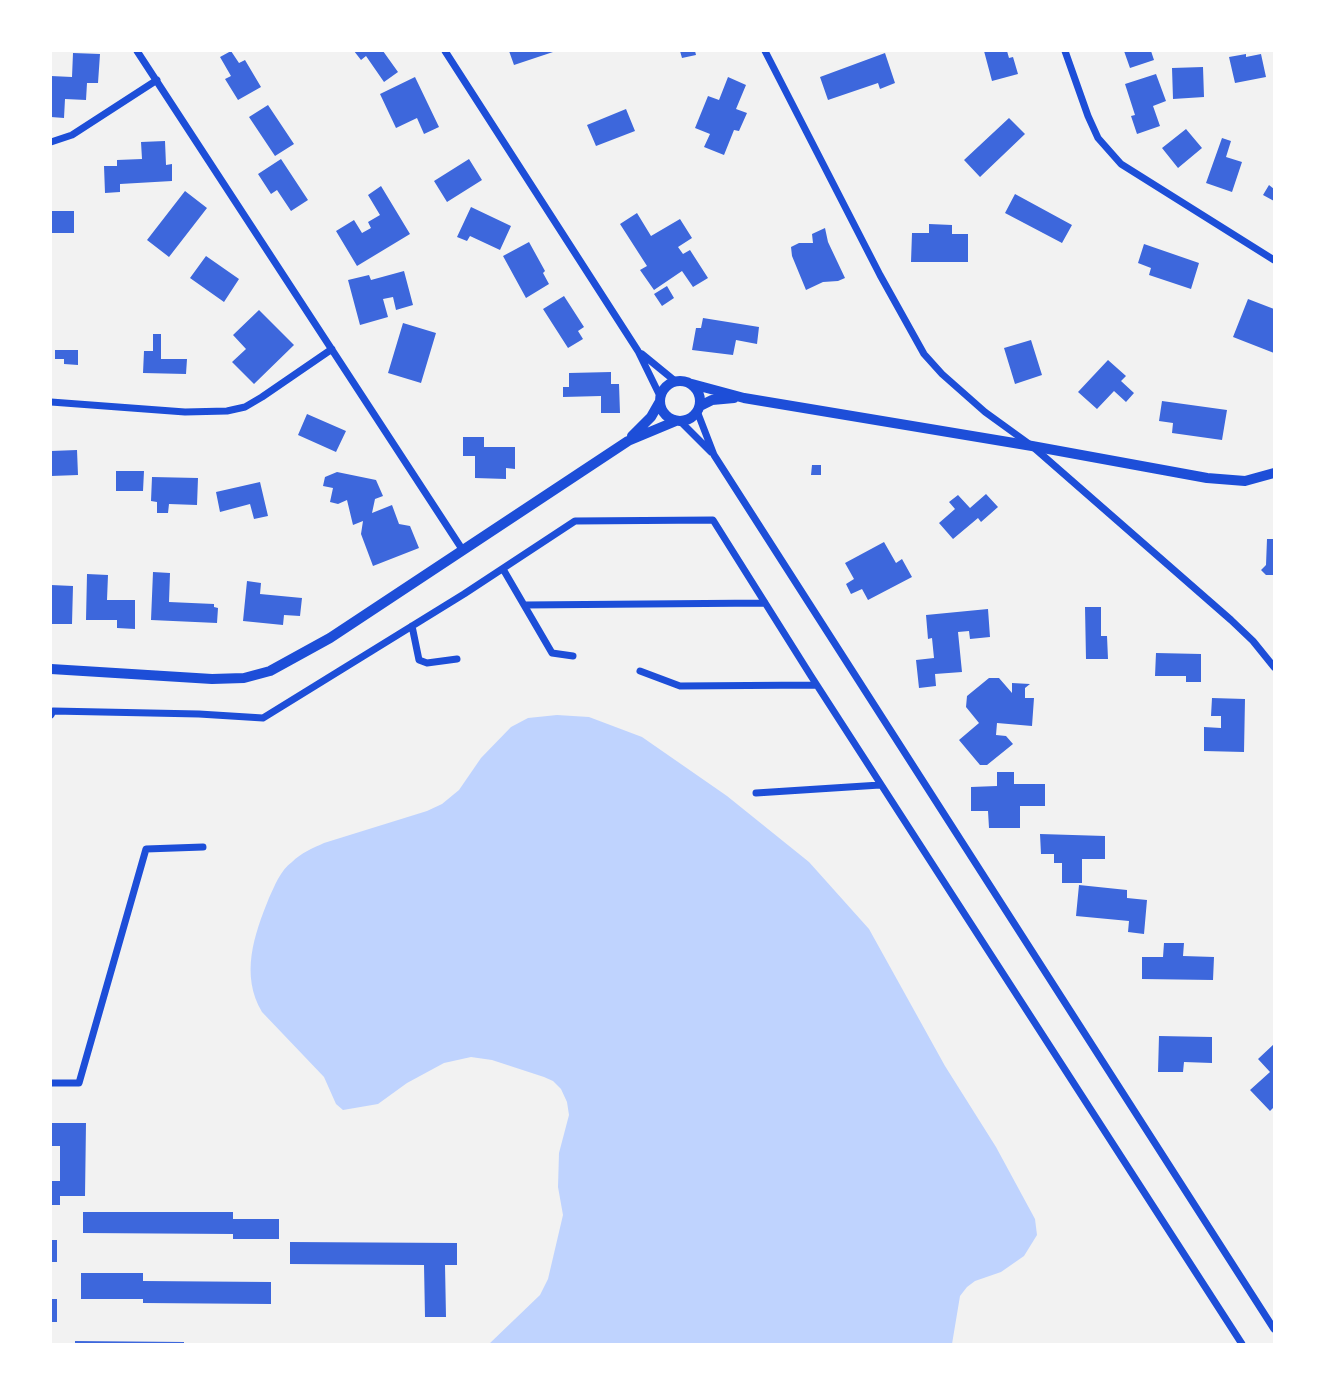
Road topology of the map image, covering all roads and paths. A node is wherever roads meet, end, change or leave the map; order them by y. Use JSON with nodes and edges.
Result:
{"nodes":[{"id":1,"x":137,"y":51,"type":"edge"},
{"id":2,"x":445,"y":51,"type":"edge"},
{"id":3,"x":765,"y":51,"type":"edge"},
{"id":4,"x":1065,"y":51,"type":"edge"},
{"id":5,"x":157,"y":80,"type":"junction"},
{"id":6,"x":51,"y":142,"type":"edge"},
{"id":7,"x":1274,"y":260,"type":"edge"},
{"id":8,"x":332,"y":349,"type":"junction"},
{"id":9,"x":638,"y":351,"type":"junction"},
{"id":10,"x":674,"y":381,"type":"junction"},
{"id":11,"x":692,"y":384,"type":"junction"},
{"id":12,"x":744,"y":398,"type":"junction"},
{"id":13,"x":659,"y":399,"type":"junction"},
{"id":14,"x":51,"y":402,"type":"edge"},
{"id":15,"x":698,"y":409,"type":"junction"},
{"id":16,"x":678,"y":421,"type":"junction"},
{"id":17,"x":628,"y":441,"type":"junction"},
{"id":18,"x":1032,"y":446,"type":"junction"},
{"id":19,"x":714,"y":455,"type":"junction"},
{"id":20,"x":1274,"y":473,"type":"edge"},
{"id":21,"x":462,"y":549,"type":"junction"},
{"id":22,"x":503,"y":569,"type":"junction"},
{"id":23,"x":765,"y":603,"type":"junction"},
{"id":24,"x":525,"y":605,"type":"junction"},
{"id":25,"x":412,"y":626,"type":"junction"},
{"id":26,"x":573,"y":656,"type":"dead end"},
{"id":27,"x":457,"y":659,"type":"dead end"},
{"id":28,"x":1274,"y":667,"type":"edge"},
{"id":29,"x":51,"y":669,"type":"edge"},
{"id":30,"x":640,"y":671,"type":"dead end"},
{"id":31,"x":816,"y":685,"type":"junction"},
{"id":32,"x":51,"y":715,"type":"edge"},
{"id":33,"x":880,"y":785,"type":"junction"},
{"id":34,"x":756,"y":793,"type":"dead end"},
{"id":35,"x":203,"y":847,"type":"dead end"},
{"id":36,"x":51,"y":1083,"type":"edge"},
{"id":37,"x":1274,"y":1329,"type":"edge"},
{"id":38,"x":1242,"y":1344,"type":"edge"}],
"edges":[{"from":1,"to":5,"type":"street"},
{"from":2,"to":9,"type":"street"},
{"from":3,"to":18,"type":"street"},
{"from":4,"to":7,"type":"street"},
{"from":5,"to":6,"type":"street"},
{"from":5,"to":8,"type":"street"},
{"from":8,"to":14,"type":"street"},
{"from":8,"to":21,"type":"street"},
{"from":9,"to":10,"type":"street"},
{"from":9,"to":13,"type":"street"},
{"from":10,"to":11,"type":"street"},
{"from":10,"to":13,"type":"street"},
{"from":11,"to":12,"type":"street"},
{"from":11,"to":15,"type":"street"},
{"from":12,"to":15,"type":"street"},
{"from":12,"to":18,"type":"street"},
{"from":13,"to":16,"type":"street"},
{"from":13,"to":17,"type":"street"},
{"from":15,"to":16,"type":"street"},
{"from":15,"to":19,"type":"street"},
{"from":16,"to":17,"type":"street"},
{"from":16,"to":19,"type":"street"},
{"from":17,"to":21,"type":"street"},
{"from":18,"to":20,"type":"street"},
{"from":18,"to":28,"type":"street"},
{"from":19,"to":37,"type":"street"},
{"from":21,"to":29,"type":"street"},
{"from":22,"to":23,"type":"street"},
{"from":22,"to":24,"type":"street"},
{"from":22,"to":25,"type":"street"},
{"from":23,"to":24,"type":"street"},
{"from":23,"to":31,"type":"street"},
{"from":24,"to":26,"type":"street"},
{"from":25,"to":27,"type":"street"},
{"from":25,"to":32,"type":"street"},
{"from":30,"to":31,"type":"street"},
{"from":31,"to":33,"type":"street"},
{"from":33,"to":34,"type":"street"},
{"from":33,"to":38,"type":"street"},
{"from":35,"to":36,"type":"street"}]}
